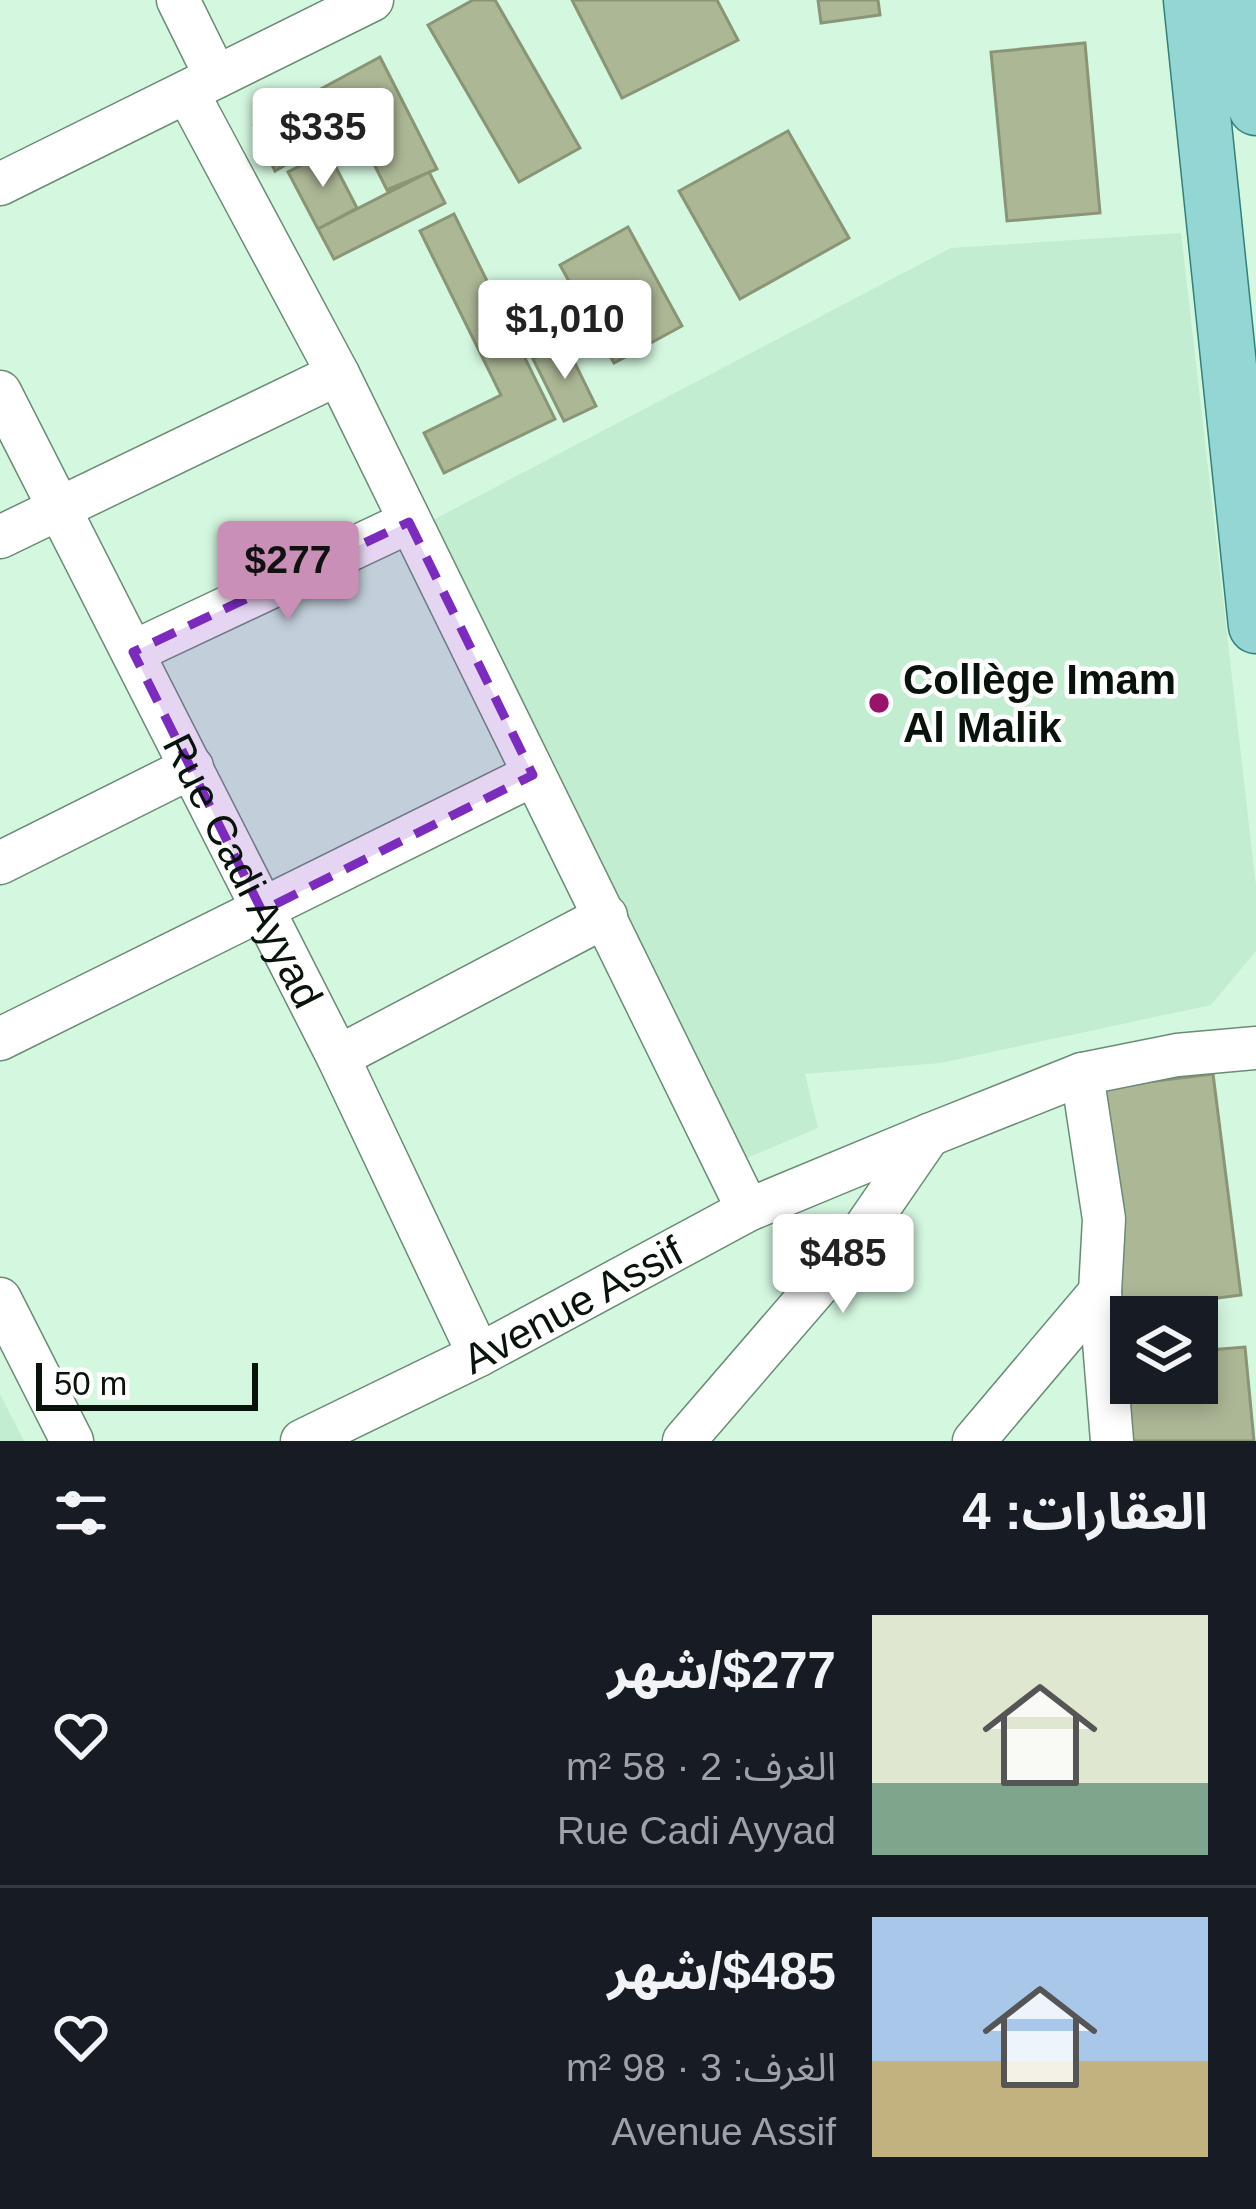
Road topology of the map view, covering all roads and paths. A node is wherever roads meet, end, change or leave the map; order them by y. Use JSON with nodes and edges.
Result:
{"nodes":[{"id":1,"x":178,"y":0,"type":"edge"},
{"id":2,"x":372,"y":0,"type":"edge"},
{"id":3,"x":1191,"y":0,"type":"edge"},
{"id":4,"x":1245,"y":0,"type":"edge"},
{"id":5,"x":201,"y":84,"type":"junction"},
{"id":6,"x":1256,"y":108,"type":"edge"},
{"id":7,"x":0,"y":184,"type":"edge"},
{"id":8,"x":338,"y":374,"type":"junction"},
{"id":9,"x":0,"y":392,"type":"edge"},
{"id":10,"x":57,"y":510,"type":"junction"},
{"id":11,"x":409,"y":522,"type":"junction"},
{"id":12,"x":0,"y":537,"type":"edge"},
{"id":13,"x":1256,"y":626,"type":"edge"},
{"id":14,"x":133,"y":652,"type":"junction"},
{"id":15,"x":192,"y":767,"type":"junction"},
{"id":16,"x":533,"y":775,"type":"junction"},
{"id":17,"x":0,"y":863,"type":"edge"},
{"id":18,"x":262,"y":911,"type":"junction"},
{"id":19,"x":606,"y":916,"type":"junction"},
{"id":20,"x":2,"y":1032,"type":"edge"},
{"id":21,"x":1256,"y":1048,"type":"edge"},
{"id":22,"x":338,"y":1058,"type":"junction"},
{"id":23,"x":1082,"y":1074,"type":"junction"},
{"id":24,"x":929,"y":1135,"type":"junction"},
{"id":25,"x":748,"y":1210,"type":"junction"},
{"id":26,"x":1100,"y":1292,"type":"junction"},
{"id":27,"x":0,"y":1299,"type":"edge"},
{"id":28,"x":479,"y":1354,"type":"junction"},
{"id":29,"x":383,"y":1422,"type":"edge"},
{"id":30,"x":314,"y":1439,"type":"edge"},
{"id":31,"x":72,"y":1441,"type":"edge"},
{"id":32,"x":684,"y":1441,"type":"edge"},
{"id":33,"x":974,"y":1441,"type":"edge"},
{"id":34,"x":1112,"y":1441,"type":"edge"}],
"edges":[{"from":1,"to":5,"type":"street"},
{"from":2,"to":5,"type":"street"},
{"from":3,"to":13,"type":"main road"},
{"from":4,"to":6,"type":"main road"},
{"from":5,"to":7,"type":"street"},
{"from":5,"to":8,"type":"street"},
{"from":8,"to":10,"type":"street"},
{"from":8,"to":11,"type":"street"},
{"from":9,"to":10,"type":"street","name":"Rue Cadi Ayyad"},
{"from":10,"to":12,"type":"street"},
{"from":10,"to":14,"type":"street","name":"Rue Cadi Ayyad"},
{"from":11,"to":14,"type":"street"},
{"from":11,"to":16,"type":"street"},
{"from":14,"to":15,"type":"street","name":"Rue Cadi Ayyad"},
{"from":15,"to":17,"type":"street"},
{"from":15,"to":18,"type":"street","name":"Rue Cadi Ayyad"},
{"from":16,"to":18,"type":"street"},
{"from":16,"to":19,"type":"street"},
{"from":18,"to":20,"type":"street"},
{"from":18,"to":22,"type":"street","name":"Rue Cadi Ayyad"},
{"from":19,"to":22,"type":"street"},
{"from":19,"to":25,"type":"street"},
{"from":21,"to":23,"type":"street","name":"Avenue Assif"},
{"from":22,"to":28,"type":"street","name":"Rue Cadi Ayyad"},
{"from":23,"to":24,"type":"street","name":"Avenue Assif"},
{"from":23,"to":26,"type":"street"},
{"from":24,"to":25,"type":"street","name":"Avenue Assif"},
{"from":24,"to":32,"type":"street"},
{"from":25,"to":28,"type":"street","name":"Avenue Assif"},
{"from":26,"to":33,"type":"street"},
{"from":26,"to":34,"type":"street"},
{"from":27,"to":31,"type":"street"},
{"from":28,"to":29,"type":"street","name":"Avenue Assif"},
{"from":29,"to":30,"type":"street","name":"Avenue Assif"}]}
